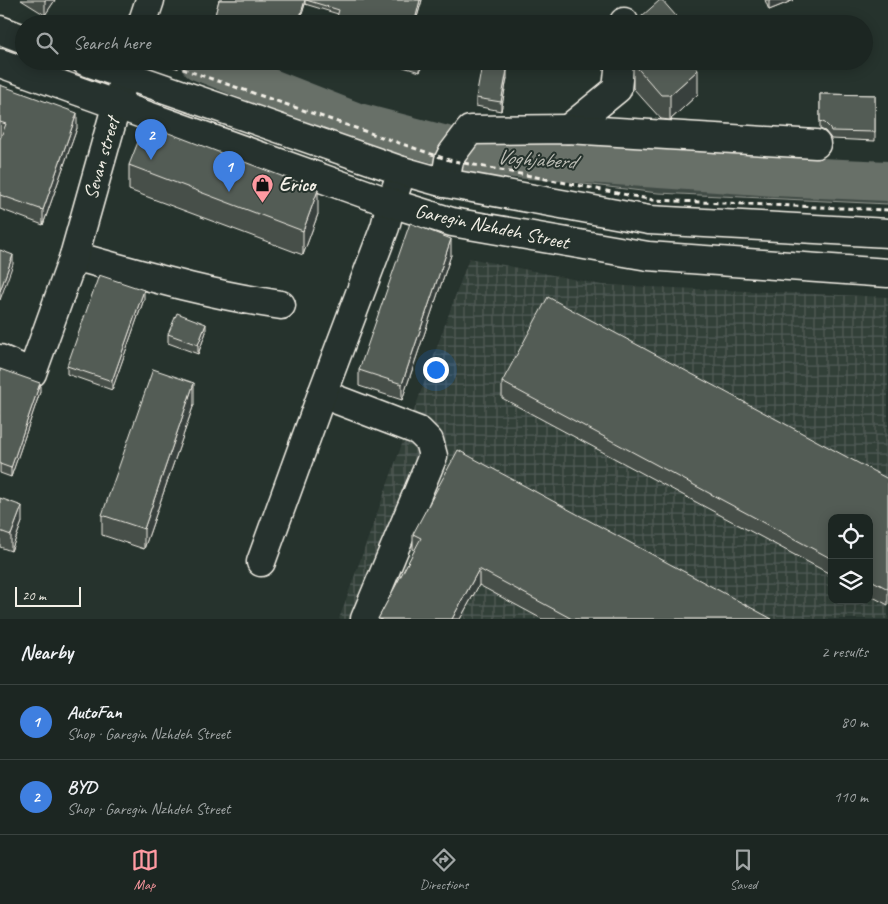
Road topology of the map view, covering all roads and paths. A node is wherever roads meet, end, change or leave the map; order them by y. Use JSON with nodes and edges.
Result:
{"nodes":[{"id":1,"x":150,"y":0,"type":"edge"},
{"id":2,"x":145,"y":15,"type":"edge"},
{"id":3,"x":0,"y":30,"type":"edge"},
{"id":4,"x":15,"y":36,"type":"edge"},
{"id":5,"x":0,"y":63,"type":"edge"},
{"id":6,"x":15,"y":68,"type":"edge"},
{"id":7,"x":19,"y":70,"type":"edge"},
{"id":8,"x":126,"y":70,"type":"edge"},
{"id":9,"x":132,"y":70,"type":"edge"},
{"id":10,"x":185,"y":70,"type":"edge"},
{"id":11,"x":619,"y":70,"type":"edge"},
{"id":12,"x":116,"y":105,"type":"junction"},
{"id":13,"x":568,"y":129,"type":"junction"},
{"id":14,"x":816,"y":144,"type":"dead end"},
{"id":15,"x":449,"y":166,"type":"junction"},
{"id":16,"x":402,"y":171,"type":"junction"},
{"id":17,"x":391,"y":203,"type":"junction"},
{"id":18,"x":888,"y":210,"type":"edge"},
{"id":19,"x":888,"y":233,"type":"edge"},
{"id":20,"x":74,"y":256,"type":"junction"},
{"id":21,"x":888,"y":274,"type":"edge"},
{"id":22,"x":281,"y":305,"type":"dead end"},
{"id":23,"x":0,"y":359,"type":"edge"},
{"id":24,"x":322,"y":394,"type":"junction"},
{"id":25,"x":261,"y":562,"type":"dead end"},
{"id":26,"x":365,"y":619,"type":"edge"}],
"edges":[{"from":1,"to":2,"type":"main road"},
{"from":3,"to":4,"type":"main road"},
{"from":5,"to":6,"type":"main road","name":"Garegin Nzhdeh Street"},
{"from":7,"to":12,"type":"main road","name":"Garegin Nzhdeh Street"},
{"from":8,"to":12,"type":"main road","name":"Sevan street"},
{"from":9,"to":16,"type":"main road","name":"Garegin Nzhdeh Street"},
{"from":10,"to":15,"type":"path","bridge":true},
{"from":11,"to":13,"type":"main road"},
{"from":12,"to":17,"type":"main road","name":"Garegin Nzhdeh Street"},
{"from":12,"to":20,"type":"main road","name":"Sevan street"},
{"from":13,"to":14,"type":"main road"},
{"from":13,"to":15,"type":"main road"},
{"from":15,"to":16,"type":"main road","name":"Garegin Nzhdeh Street"},
{"from":15,"to":18,"type":"path","bridge":true},
{"from":15,"to":19,"type":"main road","name":"Garegin Nzhdeh Street"},
{"from":16,"to":17,"type":"main road"},
{"from":17,"to":21,"type":"main road","name":"Garegin Nzhdeh Street"},
{"from":17,"to":24,"type":"main road"},
{"from":20,"to":22,"type":"main road"},
{"from":20,"to":23,"type":"main road","name":"Sevan street"},
{"from":24,"to":25,"type":"main road"},
{"from":24,"to":26,"type":"main road"}]}
